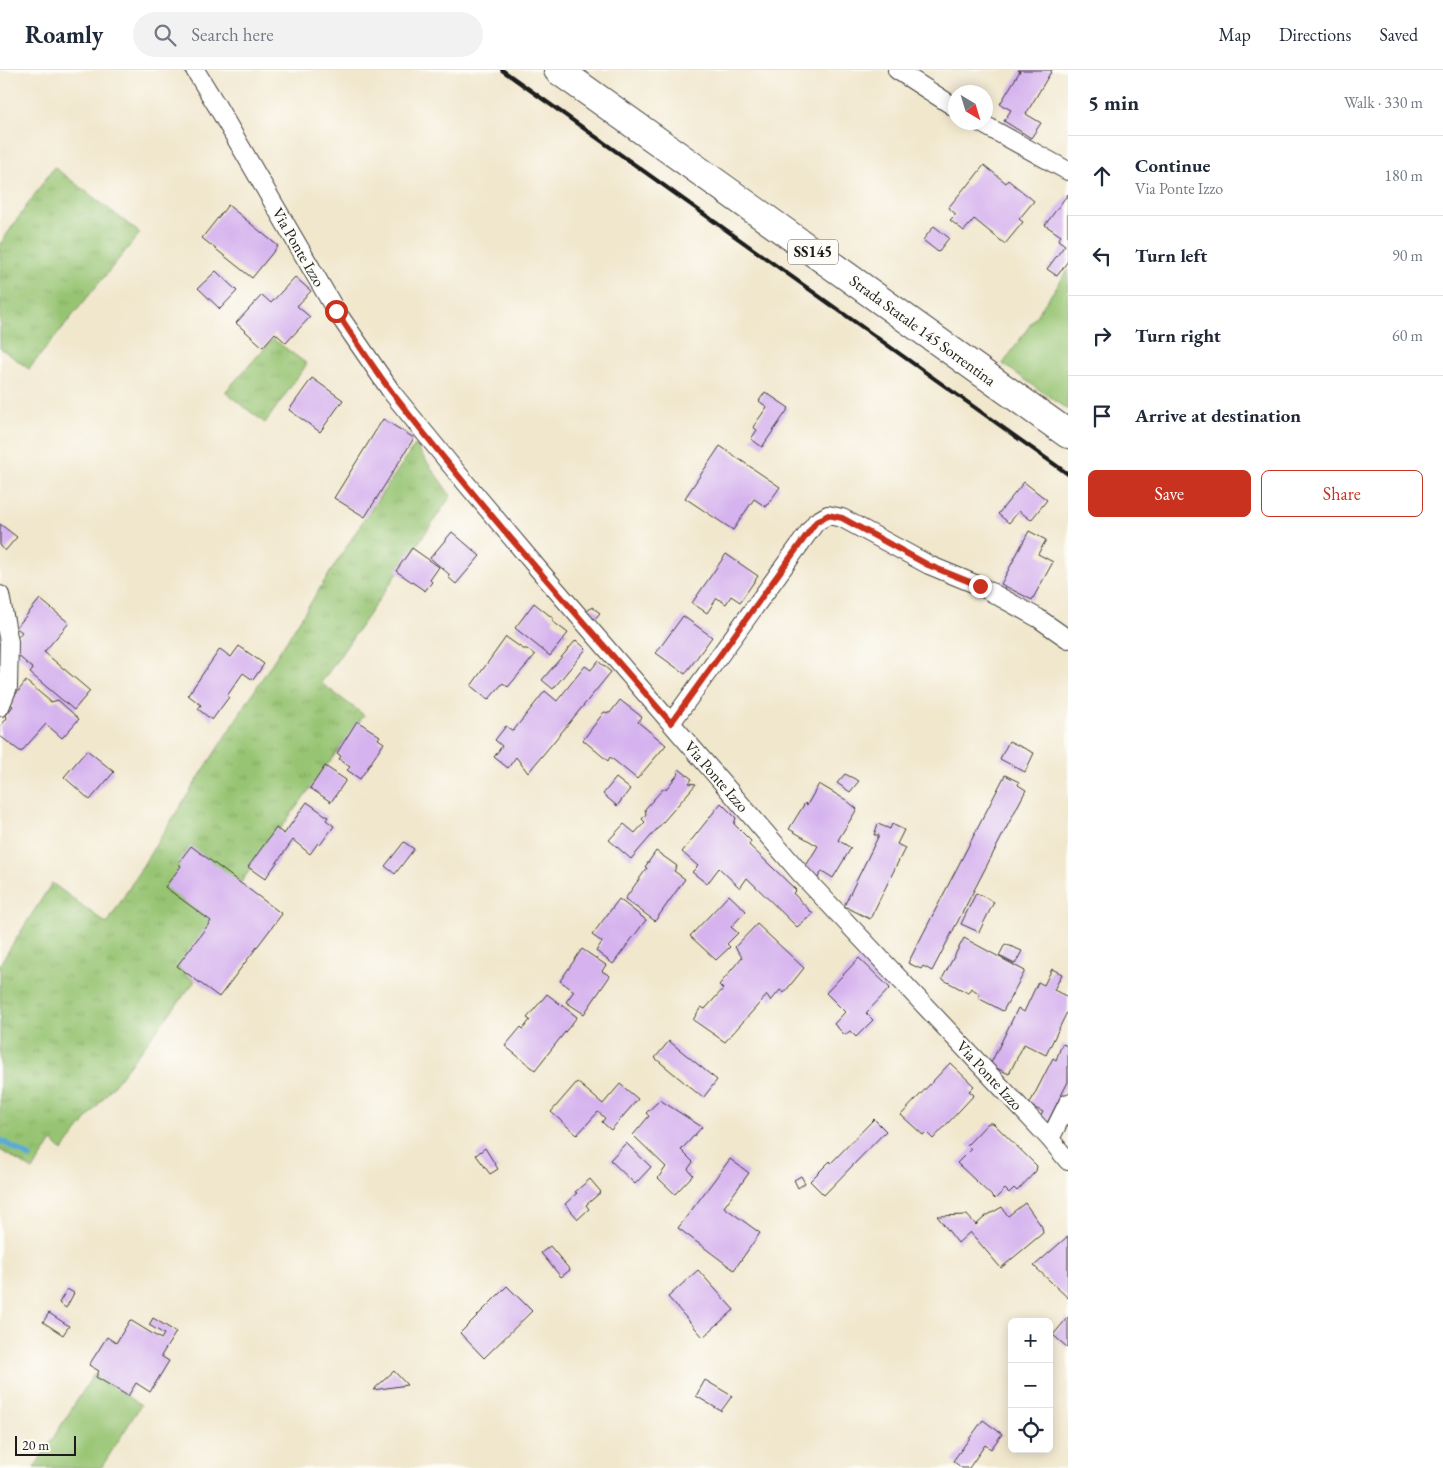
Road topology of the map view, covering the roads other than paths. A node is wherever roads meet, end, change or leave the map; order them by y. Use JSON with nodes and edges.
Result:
{"nodes":[{"id":1,"x":195,"y":70,"type":"edge"},
{"id":2,"x":558,"y":70,"type":"edge"},
{"id":3,"x":897,"y":70,"type":"edge"},
{"id":4,"x":948,"y":103,"type":"edge"},
{"id":5,"x":993,"y":130,"type":"edge"},
{"id":6,"x":1068,"y":171,"type":"edge"},
{"id":7,"x":1068,"y":434,"type":"edge"},
{"id":8,"x":0,"y":595,"type":"edge"},
{"id":9,"x":1068,"y":639,"type":"edge"},
{"id":10,"x":0,"y":707,"type":"edge"},
{"id":11,"x":671,"y":723,"type":"junction"},
{"id":12,"x":1068,"y":1104,"type":"edge"},
{"id":13,"x":1050,"y":1139,"type":"junction"},
{"id":14,"x":1068,"y":1161,"type":"edge"}],
"edges":[{"from":1,"to":11,"type":"street","name":"Via Ponte Izzo"},
{"from":2,"to":7,"type":"highway","name":"Strada Statale 145 Sorrentina","number":"SS145"},
{"from":3,"to":4,"type":"street"},
{"from":5,"to":6,"type":"street"},
{"from":8,"to":10,"type":"street"},
{"from":9,"to":11,"type":"street"},
{"from":11,"to":13,"type":"street","name":"Via Ponte Izzo"},
{"from":12,"to":13,"type":"street"},
{"from":13,"to":14,"type":"street","name":"Via Ponte Izzo"}]}
